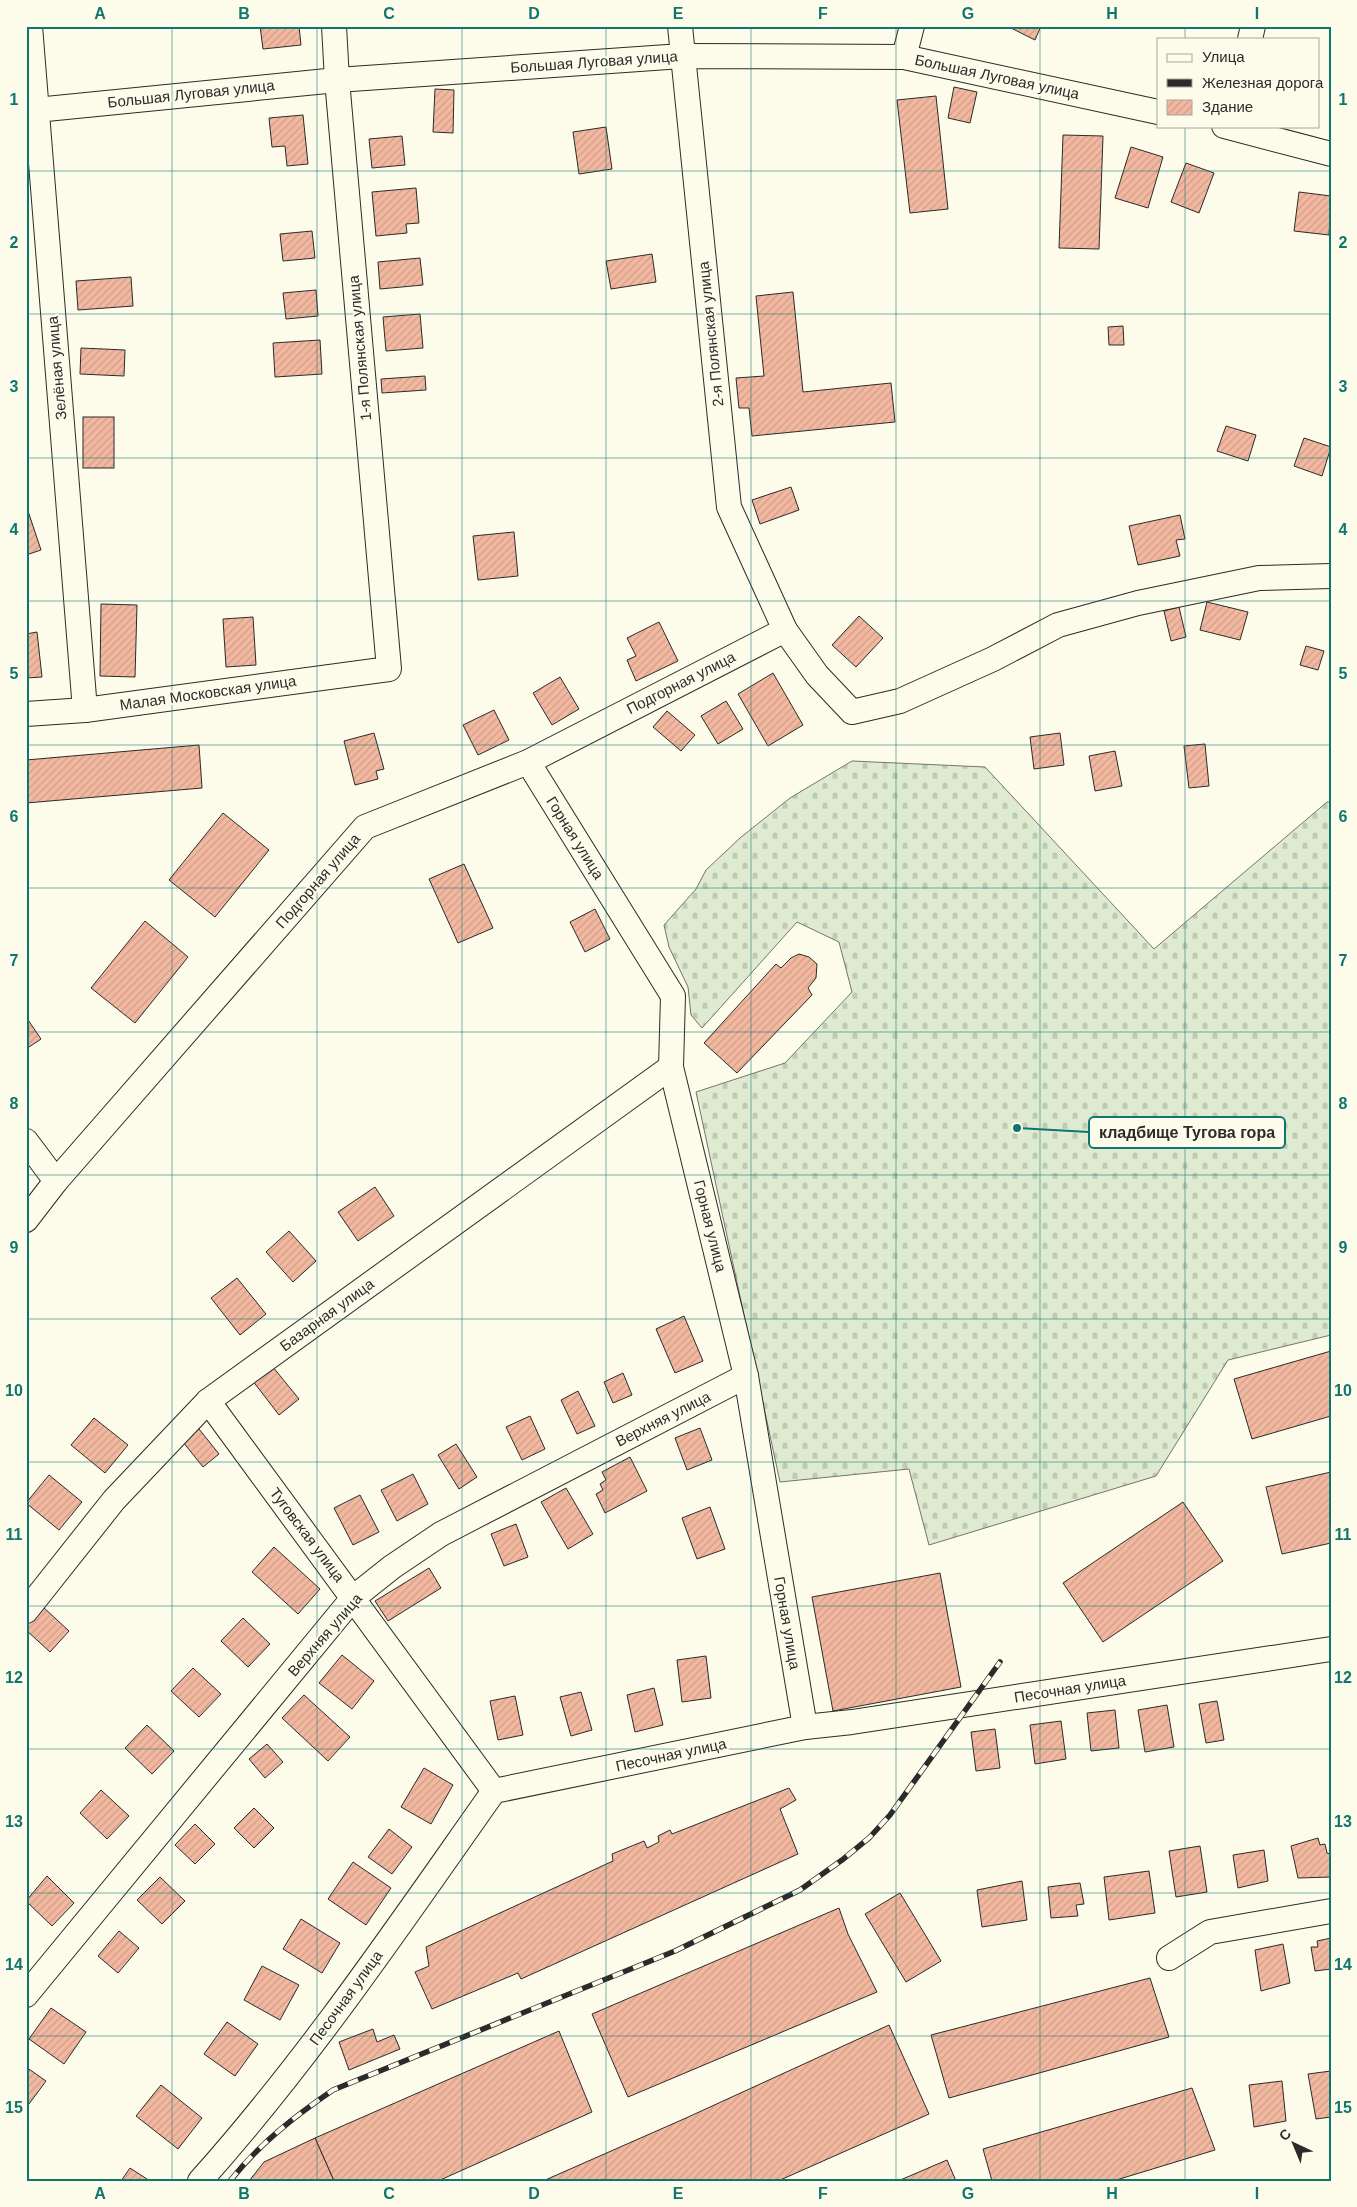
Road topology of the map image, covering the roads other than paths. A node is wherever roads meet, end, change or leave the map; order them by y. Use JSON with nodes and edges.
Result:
{"nodes":[{"id":1,"x":30,"y":26,"type":"edge"},
{"id":2,"x":334,"y":26,"type":"edge"},
{"id":3,"x":680,"y":26,"type":"edge"},
{"id":4,"x":912,"y":26,"type":"edge"},
{"id":5,"x":682,"y":56,"type":"junction"},
{"id":6,"x":904,"y":56,"type":"junction"},
{"id":7,"x":337,"y":80,"type":"junction"},
{"id":8,"x":31,"y":111,"type":"edge"},
{"id":9,"x":1157,"y":112,"type":"edge"},
{"id":10,"x":1232,"y":128,"type":"edge"},
{"id":11,"x":1331,"y":154,"type":"edge"},
{"id":12,"x":1331,"y":576,"type":"edge"},
{"id":13,"x":785,"y":630,"type":"junction"},
{"id":14,"x":389,"y":669,"type":"joint"},
{"id":15,"x":85,"y":710,"type":"junction"},
{"id":16,"x":26,"y":714,"type":"edge"},
{"id":17,"x":528,"y":762,"type":"junction"},
{"id":18,"x":671,"y":1067,"type":"junction"},
{"id":19,"x":26,"y":1141,"type":"edge"},
{"id":20,"x":56,"y":1181,"type":"junction"},
{"id":21,"x":26,"y":1220,"type":"edge"},
{"id":22,"x":746,"y":1376,"type":"junction"},
{"id":23,"x":208,"y":1401,"type":"junction"},
{"id":24,"x":353,"y":1598,"type":"junction"},
{"id":25,"x":26,"y":1611,"type":"edge"},
{"id":26,"x":1331,"y":1649,"type":"edge"},
{"id":27,"x":805,"y":1727,"type":"junction"},
{"id":28,"x":494,"y":1791,"type":"junction"},
{"id":29,"x":1331,"y":1911,"type":"edge"},
{"id":30,"x":1169,"y":1958,"type":"dead end"},
{"id":31,"x":26,"y":1995,"type":"edge"},
{"id":32,"x":200,"y":2181,"type":"edge"}],
"edges":[{"from":1,"to":8,"type":"street","name":"Зелёная улица"},
{"from":2,"to":7,"type":"street","name":"1-я Полянская улица"},
{"from":3,"to":5,"type":"street","name":"2-я Полянская улица"},
{"from":4,"to":6,"type":"street"},
{"from":5,"to":6,"type":"street","name":"Большая Луговая улица"},
{"from":5,"to":7,"type":"street","name":"Большая Луговая улица"},
{"from":5,"to":13,"type":"street","name":"2-я Полянская улица"},
{"from":6,"to":9,"type":"street","name":"Большая Луговая улица"},
{"from":7,"to":8,"type":"street","name":"Большая Луговая улица"},
{"from":7,"to":14,"type":"street","name":"1-я Полянская улица"},
{"from":8,"to":15,"type":"street","name":"Зелёная улица"},
{"from":10,"to":11,"type":"street"},
{"from":12,"to":13,"type":"street","name":"2-я Полянская улица"},
{"from":13,"to":17,"type":"street","name":"Подгорная улица"},
{"from":14,"to":15,"type":"street","name":"Малая Московская улица"},
{"from":15,"to":16,"type":"street","name":"Малая Московская улица"},
{"from":17,"to":18,"type":"street","name":"Горная улица"},
{"from":17,"to":20,"type":"street","name":"Подгорная улица"},
{"from":18,"to":22,"type":"street","name":"Горная улица"},
{"from":18,"to":23,"type":"street","name":"Базарная улица"},
{"from":19,"to":20,"type":"street"},
{"from":20,"to":21,"type":"street","name":"Подгорная улица"},
{"from":22,"to":24,"type":"street","name":"Верхняя улица"},
{"from":22,"to":27,"type":"street","name":"Горная улица"},
{"from":23,"to":24,"type":"street","name":"Туговская улица"},
{"from":23,"to":25,"type":"street","name":"Базарная улица"},
{"from":24,"to":28,"type":"street","name":"Туговская улица"},
{"from":24,"to":31,"type":"street","name":"Верхняя улица"},
{"from":26,"to":27,"type":"street","name":"Песочная улица"},
{"from":27,"to":28,"type":"street","name":"Песочная улица"},
{"from":28,"to":32,"type":"street","name":"Песочная улица"},
{"from":29,"to":30,"type":"street"}]}
